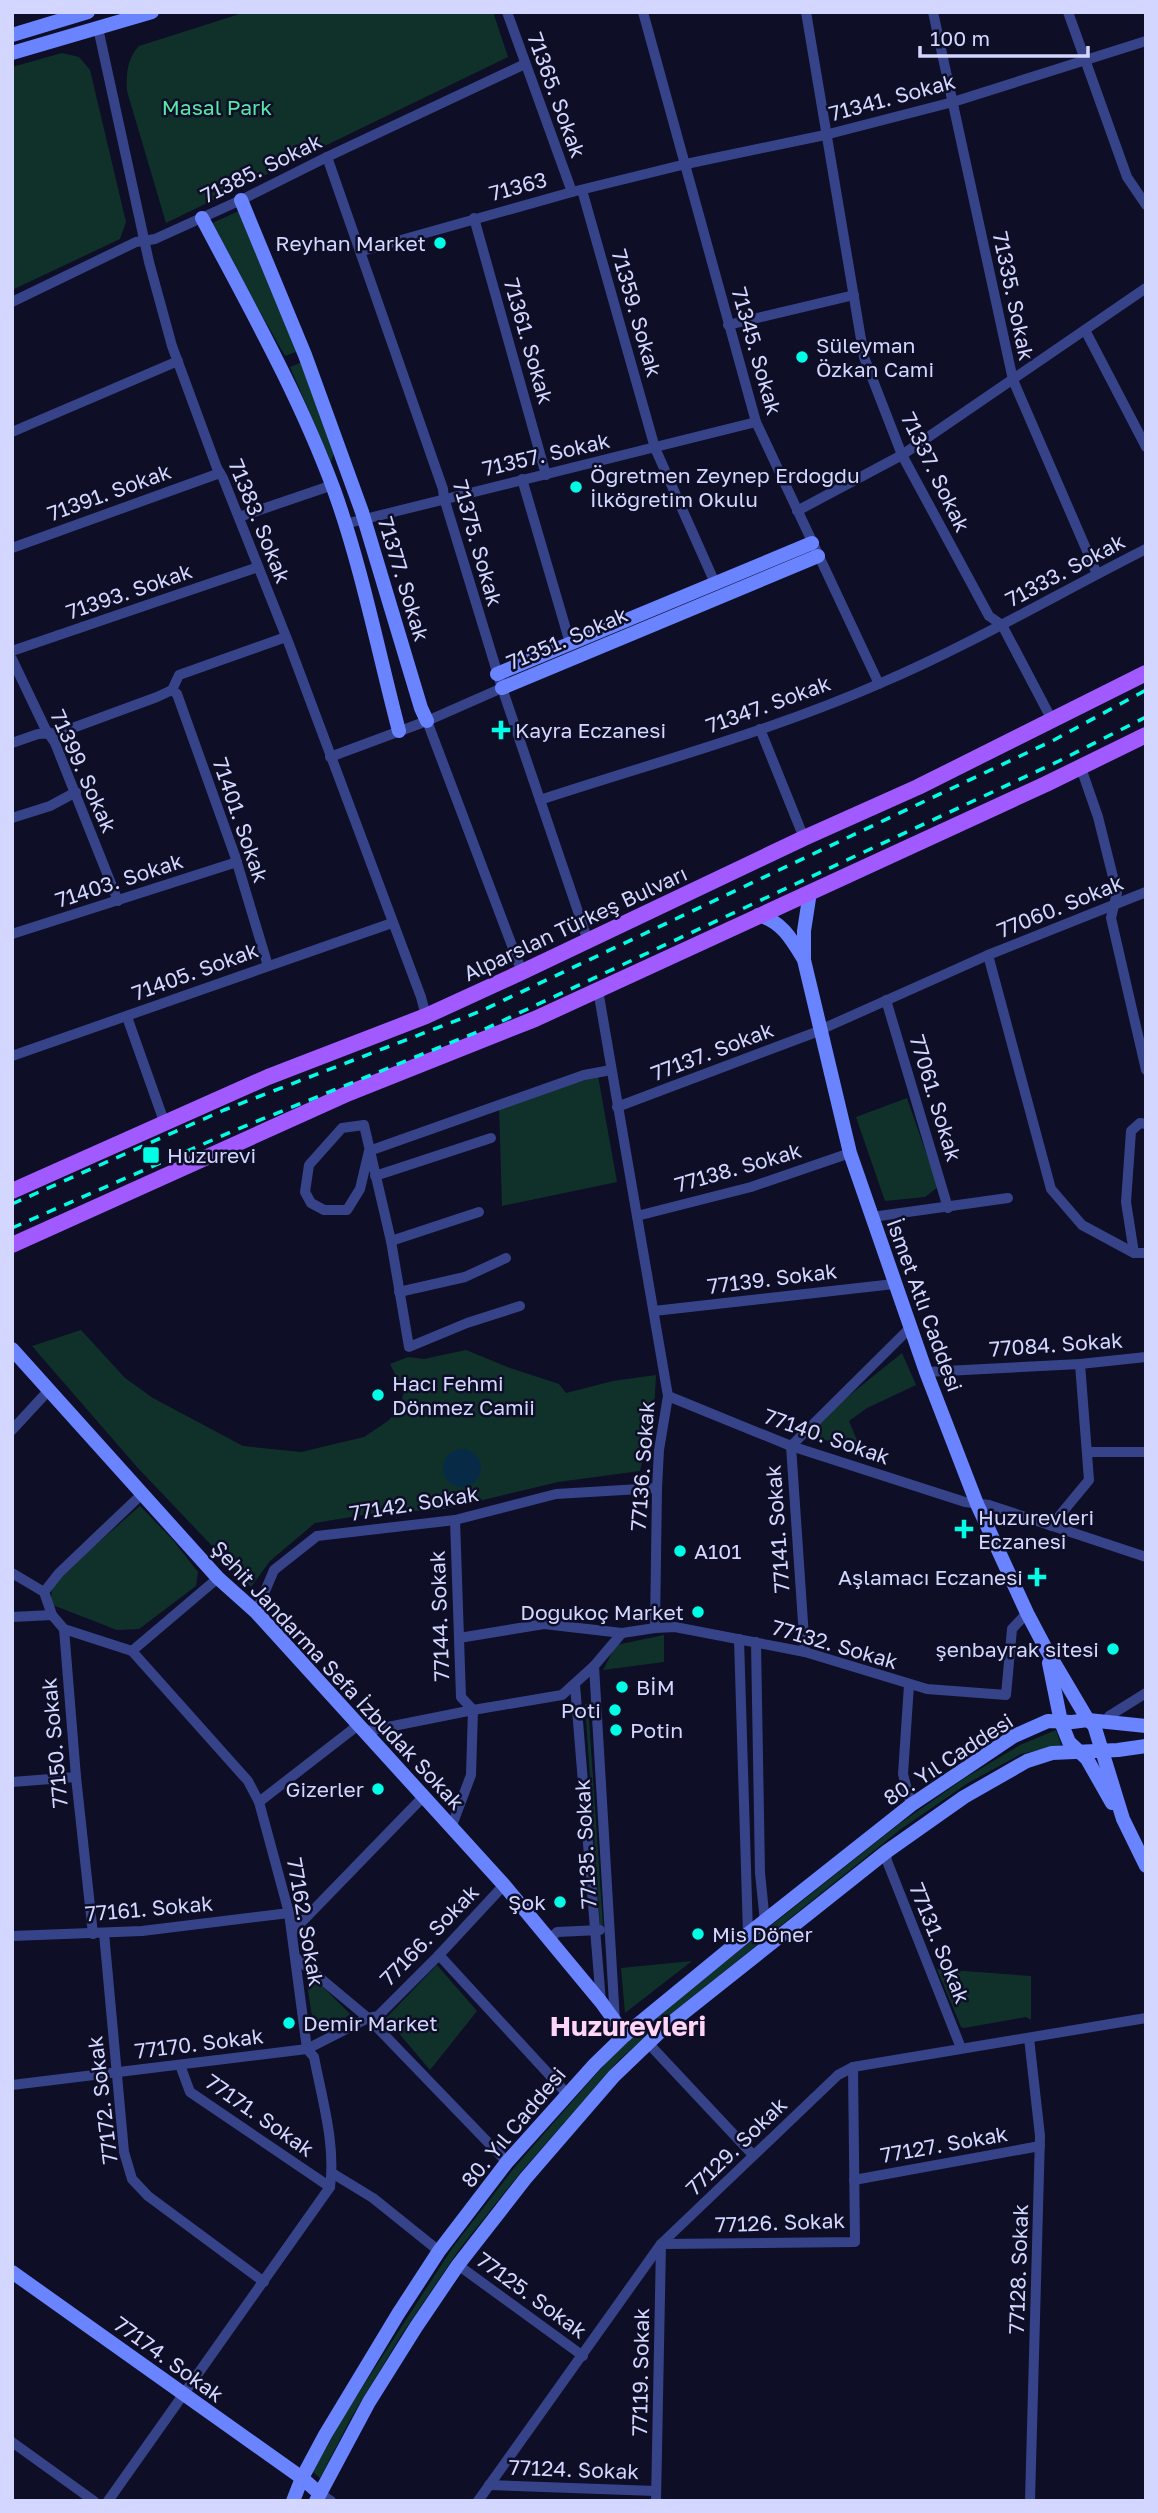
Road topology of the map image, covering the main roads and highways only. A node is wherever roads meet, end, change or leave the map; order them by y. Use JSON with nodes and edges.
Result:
{"nodes":[{"id":1,"x":152,"y":12,"type":"edge"},
{"id":2,"x":82,"y":13,"type":"edge"},
{"id":3,"x":12,"y":35,"type":"edge"},
{"id":4,"x":12,"y":53,"type":"edge"},
{"id":5,"x":241,"y":201,"type":"road end"},
{"id":6,"x":202,"y":218,"type":"road end"},
{"id":7,"x":305,"y":355,"type":"junction"},
{"id":8,"x":280,"y":365,"type":"junction"},
{"id":9,"x":570,"y":643,"type":"joint"},
{"id":10,"x":1146,"y":673,"type":"edge"},
{"id":11,"x":427,"y":721,"type":"road end"},
{"id":12,"x":399,"y":731,"type":"road end"},
{"id":13,"x":1146,"y":735,"type":"edge"},
{"id":14,"x":810,"y":892,"type":"junction"},
{"id":15,"x":758,"y":915,"type":"junction"},
{"id":16,"x":804,"y":960,"type":"junction"},
{"id":17,"x":12,"y":1191,"type":"edge"},
{"id":18,"x":12,"y":1245,"type":"edge"},
{"id":19,"x":12,"y":1349,"type":"edge"},
{"id":20,"x":1046,"y":1649,"type":"junction"},
{"id":21,"x":1088,"y":1720,"type":"junction"},
{"id":22,"x":1061,"y":1722,"type":"junction"},
{"id":23,"x":1146,"y":1726,"type":"edge"},
{"id":24,"x":1146,"y":1746,"type":"edge"},
{"id":25,"x":1102,"y":1751,"type":"junction"},
{"id":26,"x":1079,"y":1752,"type":"junction"},
{"id":27,"x":1123,"y":1819,"type":"junction"},
{"id":28,"x":1146,"y":1866,"type":"edge"},
{"id":29,"x":625,"y":2035,"type":"junction"},
{"id":30,"x":12,"y":2272,"type":"edge"},
{"id":31,"x":302,"y":2478,"type":"junction"},
{"id":32,"x":322,"y":2498,"type":"edge"},
{"id":33,"x":293,"y":2501,"type":"edge"}],
"edges":[{"from":1,"to":4,"type":"main road"},
{"from":2,"to":3,"type":"main road"},
{"from":5,"to":7,"type":"main road","name":"71377. Sokak"},
{"from":6,"to":8,"type":"main road","name":"71377. Sokak"},
{"from":7,"to":8,"type":"main road"},
{"from":7,"to":11,"type":"main road","name":"71377. Sokak"},
{"from":8,"to":12,"type":"main road","name":"71377. Sokak"},
{"from":9,"to":9,"type":"main road","name":"71351. Sokak"},
{"from":10,"to":17,"type":"main road","name":"Alparslan Türkeş Bulvarı"},
{"from":13,"to":14,"type":"main road"},
{"from":14,"to":15,"type":"main road"},
{"from":14,"to":16,"type":"main road"},
{"from":15,"to":16,"type":"main road"},
{"from":15,"to":18,"type":"main road"},
{"from":16,"to":20,"type":"main road","name":"İsmet Atlı Caddesi"},
{"from":19,"to":29,"type":"main road","name":"Şehit Jandarma Sefa İzbudak Sokak"},
{"from":20,"to":21,"type":"main road","name":"İsmet Atlı Caddesi"},
{"from":20,"to":22,"type":"main road","name":"İsmet Atlı Caddesi"},
{"from":21,"to":22,"type":"main road","name":"80. Yıl Caddesi"},
{"from":21,"to":23,"type":"main road"},
{"from":21,"to":25,"type":"main road","name":"İsmet Atlı Caddesi"},
{"from":22,"to":26,"type":"main road","name":"İsmet Atlı Caddesi"},
{"from":22,"to":29,"type":"main road","name":"80. Yıl Caddesi"},
{"from":24,"to":25,"type":"main road"},
{"from":25,"to":26,"type":"main road","name":"80. Yıl Caddesi"},
{"from":25,"to":27,"type":"main road"},
{"from":26,"to":27,"type":"main road"},
{"from":26,"to":32,"type":"main road","name":"80. Yıl Caddesi"},
{"from":27,"to":28,"type":"main road"},
{"from":29,"to":31,"type":"main road","name":"80. Yıl Caddesi"},
{"from":30,"to":31,"type":"main road","name":"77174. Sokak"},
{"from":31,"to":32,"type":"main road","name":"77174. Sokak"},
{"from":31,"to":33,"type":"main road","name":"80. Yıl Caddesi"}]}
